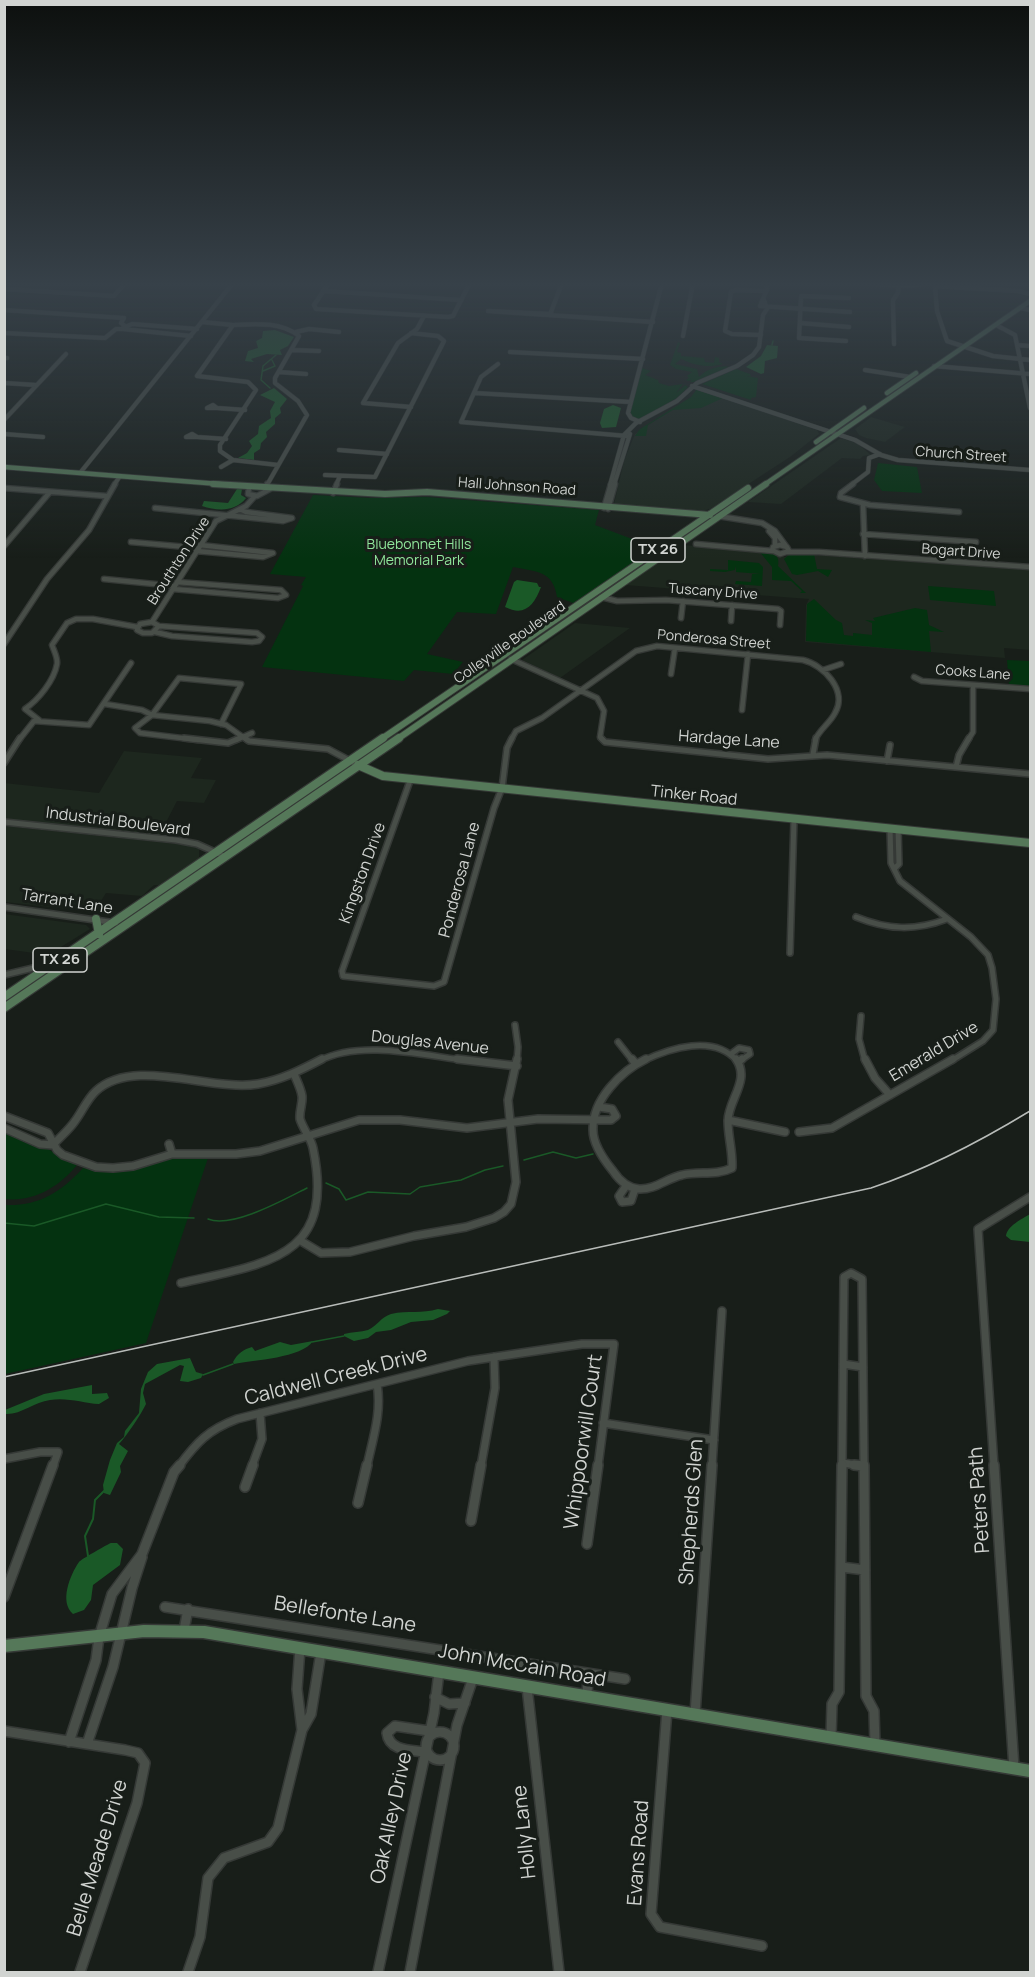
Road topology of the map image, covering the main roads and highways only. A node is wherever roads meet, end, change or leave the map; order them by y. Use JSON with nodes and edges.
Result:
{"nodes":[{"id":1,"x":913,"y":375,"type":"edge"},
{"id":2,"x":921,"y":375,"type":"edge"},
{"id":3,"x":910,"y":377,"type":"junction"},
{"id":4,"x":917,"y":380,"type":"junction"},
{"id":5,"x":836,"y":432,"type":"junction"},
{"id":6,"x":4,"y":467,"type":"edge"},
{"id":7,"x":234,"y":485,"type":"junction"},
{"id":8,"x":268,"y":488,"type":"junction"},
{"id":9,"x":606,"y":507,"type":"junction"},
{"id":10,"x":650,"y":509,"type":"junction"},
{"id":11,"x":632,"y":511,"type":"junction"},
{"id":12,"x":712,"y":517,"type":"junction"},
{"id":13,"x":594,"y":594,"type":"junction"},
{"id":14,"x":601,"y":597,"type":"junction"},
{"id":15,"x":439,"y":699,"type":"junction"},
{"id":16,"x":448,"y":702,"type":"junction"},
{"id":17,"x":358,"y":765,"type":"junction"},
{"id":18,"x":1030,"y":843,"type":"edge"},
{"id":19,"x":96,"y":919,"type":"road end"},
{"id":20,"x":99,"y":934,"type":"junction"},
{"id":21,"x":4,"y":997,"type":"edge"},
{"id":22,"x":4,"y":1008,"type":"edge"},
{"id":23,"x":4,"y":1646,"type":"edge"},
{"id":24,"x":1030,"y":1771,"type":"edge"}],
"edges":[{"from":1,"to":3,"type":"main road","name":"Colleyville Boulevard","number":"TX 26"},
{"from":2,"to":4,"type":"main road","name":"Colleyville Boulevard","number":"TX 26"},
{"from":3,"to":4,"type":"main road"},
{"from":3,"to":5,"type":"main road","name":"Colleyville Boulevard","number":"TX 26"},
{"from":4,"to":5,"type":"main road","name":"Colleyville Boulevard","number":"TX 26"},
{"from":5,"to":12,"type":"main road","name":"Colleyville Boulevard","number":"TX 26"},
{"from":6,"to":7,"type":"main road","name":"Hall Johnson Road"},
{"from":7,"to":8,"type":"main road","name":"Hall Johnson Road"},
{"from":7,"to":8,"type":"main road","name":"Hall Johnson Road"},
{"from":8,"to":9,"type":"main road","name":"Hall Johnson Road"},
{"from":9,"to":10,"type":"main road","name":"Hall Johnson Road"},
{"from":9,"to":11,"type":"main road","name":"Hall Johnson Road"},
{"from":10,"to":11,"type":"main road"},
{"from":10,"to":12,"type":"main road","name":"Hall Johnson Road"},
{"from":11,"to":12,"type":"main road","name":"Hall Johnson Road"},
{"from":12,"to":13,"type":"main road","name":"Colleyville Boulevard","number":"TX 26"},
{"from":12,"to":14,"type":"main road","name":"Colleyville Boulevard","number":"TX 26"},
{"from":13,"to":14,"type":"main road"},
{"from":13,"to":15,"type":"main road","name":"Colleyville Boulevard","number":"TX 26"},
{"from":14,"to":16,"type":"main road","name":"Colleyville Boulevard","number":"TX 26"},
{"from":15,"to":16,"type":"main road"},
{"from":15,"to":20,"type":"main road","name":"Colleyville Boulevard","number":"TX 26"},
{"from":16,"to":17,"type":"main road","name":"Colleyville Boulevard","number":"TX 26"},
{"from":17,"to":18,"type":"main road","name":"Tinker Road"},
{"from":17,"to":22,"type":"main road","name":"Colleyville Boulevard","number":"TX 26"},
{"from":19,"to":20,"type":"main road"},
{"from":20,"to":21,"type":"main road","name":"Colleyville Boulevard","number":"TX 26"},
{"from":23,"to":24,"type":"main road","name":"John McCain Road"}]}
